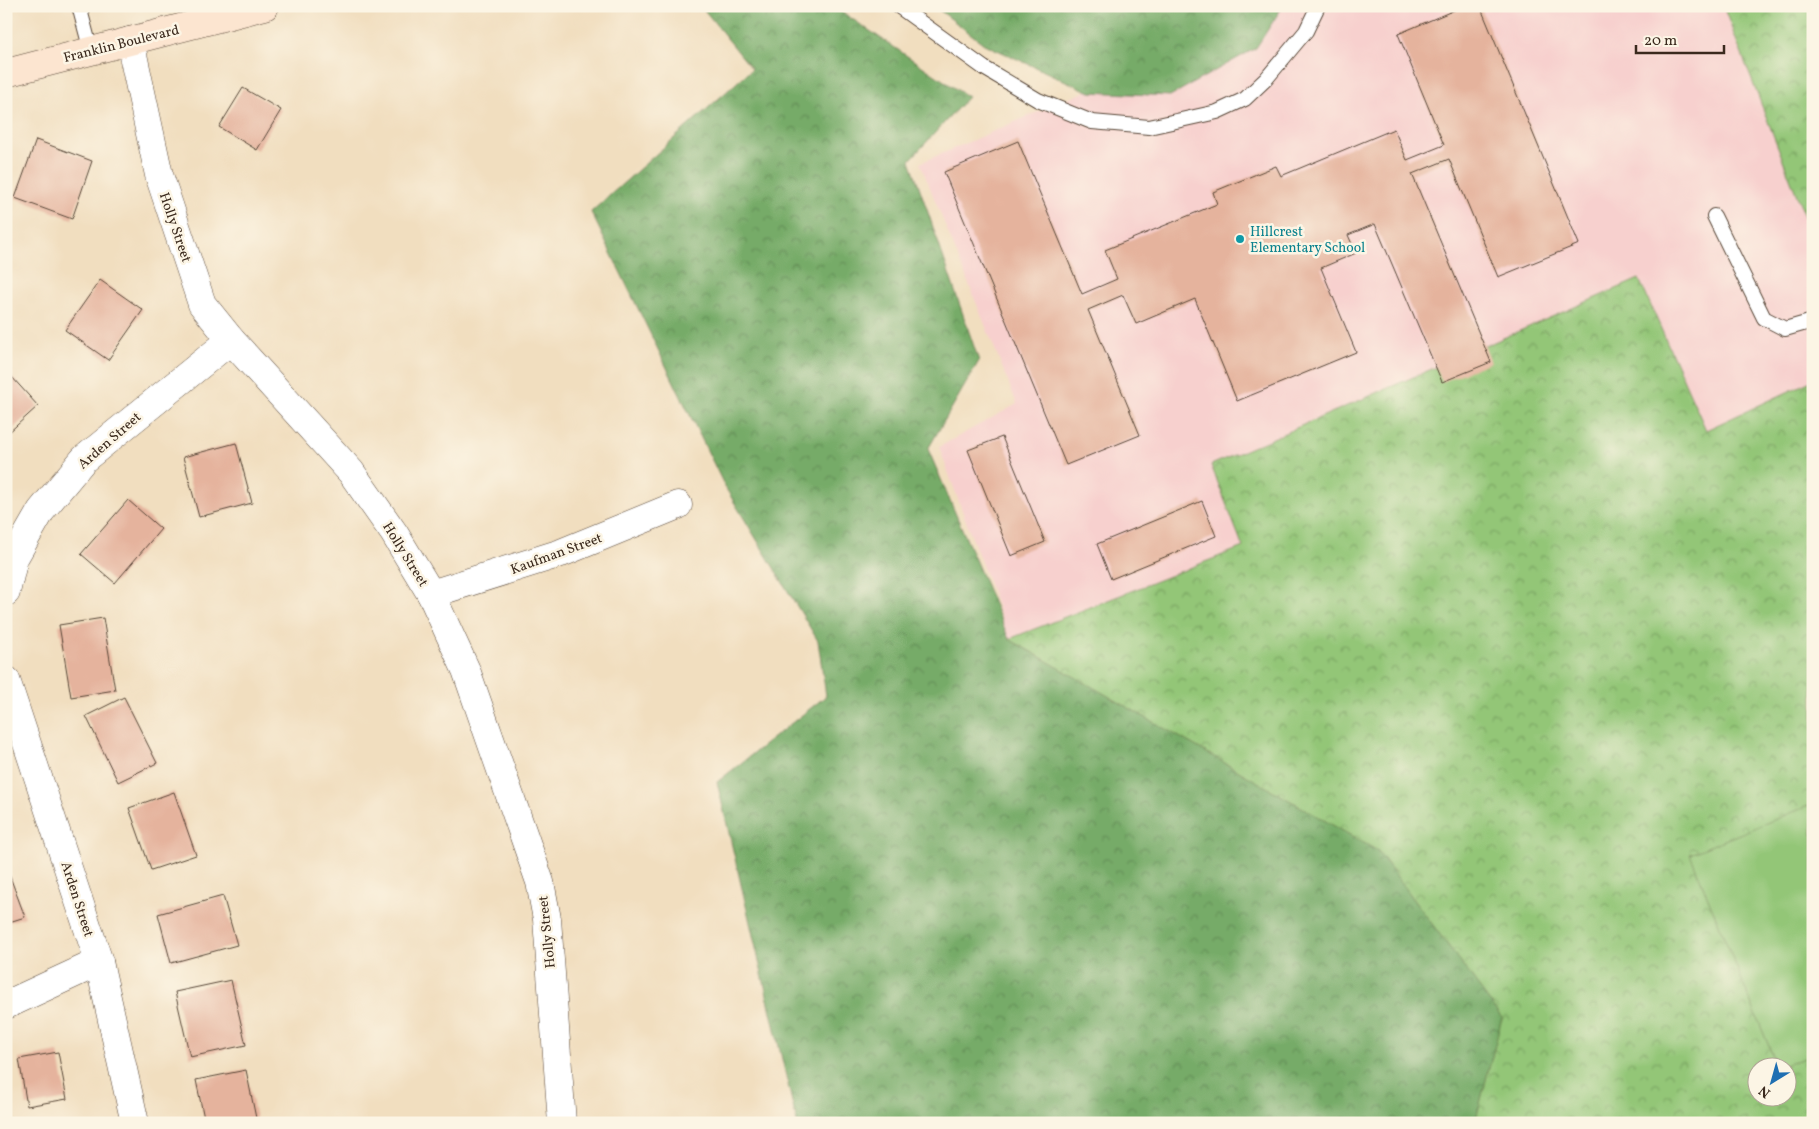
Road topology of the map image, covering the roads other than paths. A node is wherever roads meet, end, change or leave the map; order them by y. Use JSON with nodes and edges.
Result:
{"nodes":[{"id":1,"x":79,"y":6,"type":"edge"},
{"id":2,"x":265,"y":6,"type":"edge"},
{"id":3,"x":898,"y":6,"type":"edge"},
{"id":4,"x":1318,"y":6,"type":"edge"},
{"id":5,"x":130,"y":41,"type":"junction"},
{"id":6,"x":91,"y":51,"type":"junction"},
{"id":7,"x":6,"y":73,"type":"edge"},
{"id":8,"x":1714,"y":216,"type":"dead end"},
{"id":9,"x":1813,"y":321,"type":"edge"},
{"id":10,"x":231,"y":340,"type":"junction"},
{"id":11,"x":678,"y":505,"type":"dead end"},
{"id":12,"x":6,"y":592,"type":"edge"},
{"id":13,"x":431,"y":594,"type":"junction"},
{"id":14,"x":6,"y":680,"type":"edge"},
{"id":15,"x":99,"y":962,"type":"junction"},
{"id":16,"x":6,"y":1004,"type":"edge"},
{"id":17,"x":135,"y":1123,"type":"edge"},
{"id":18,"x":562,"y":1123,"type":"edge"}],
"edges":[{"from":1,"to":6,"type":"lane"},
{"from":2,"to":5,"type":"street","name":"Franklin Boulevard"},
{"from":3,"to":4,"type":"lane"},
{"from":5,"to":6,"type":"street","name":"Franklin Boulevard"},
{"from":5,"to":10,"type":"street","name":"Holly Street"},
{"from":6,"to":7,"type":"street","name":"Franklin Boulevard"},
{"from":8,"to":9,"type":"lane"},
{"from":10,"to":12,"type":"street","name":"Arden Street"},
{"from":10,"to":13,"type":"street","name":"Holly Street"},
{"from":11,"to":13,"type":"street","name":"Kaufman Street"},
{"from":13,"to":18,"type":"street","name":"Holly Street"},
{"from":14,"to":15,"type":"street","name":"Arden Street"},
{"from":15,"to":16,"type":"street"},
{"from":15,"to":17,"type":"street","name":"Arden Street"}]}
